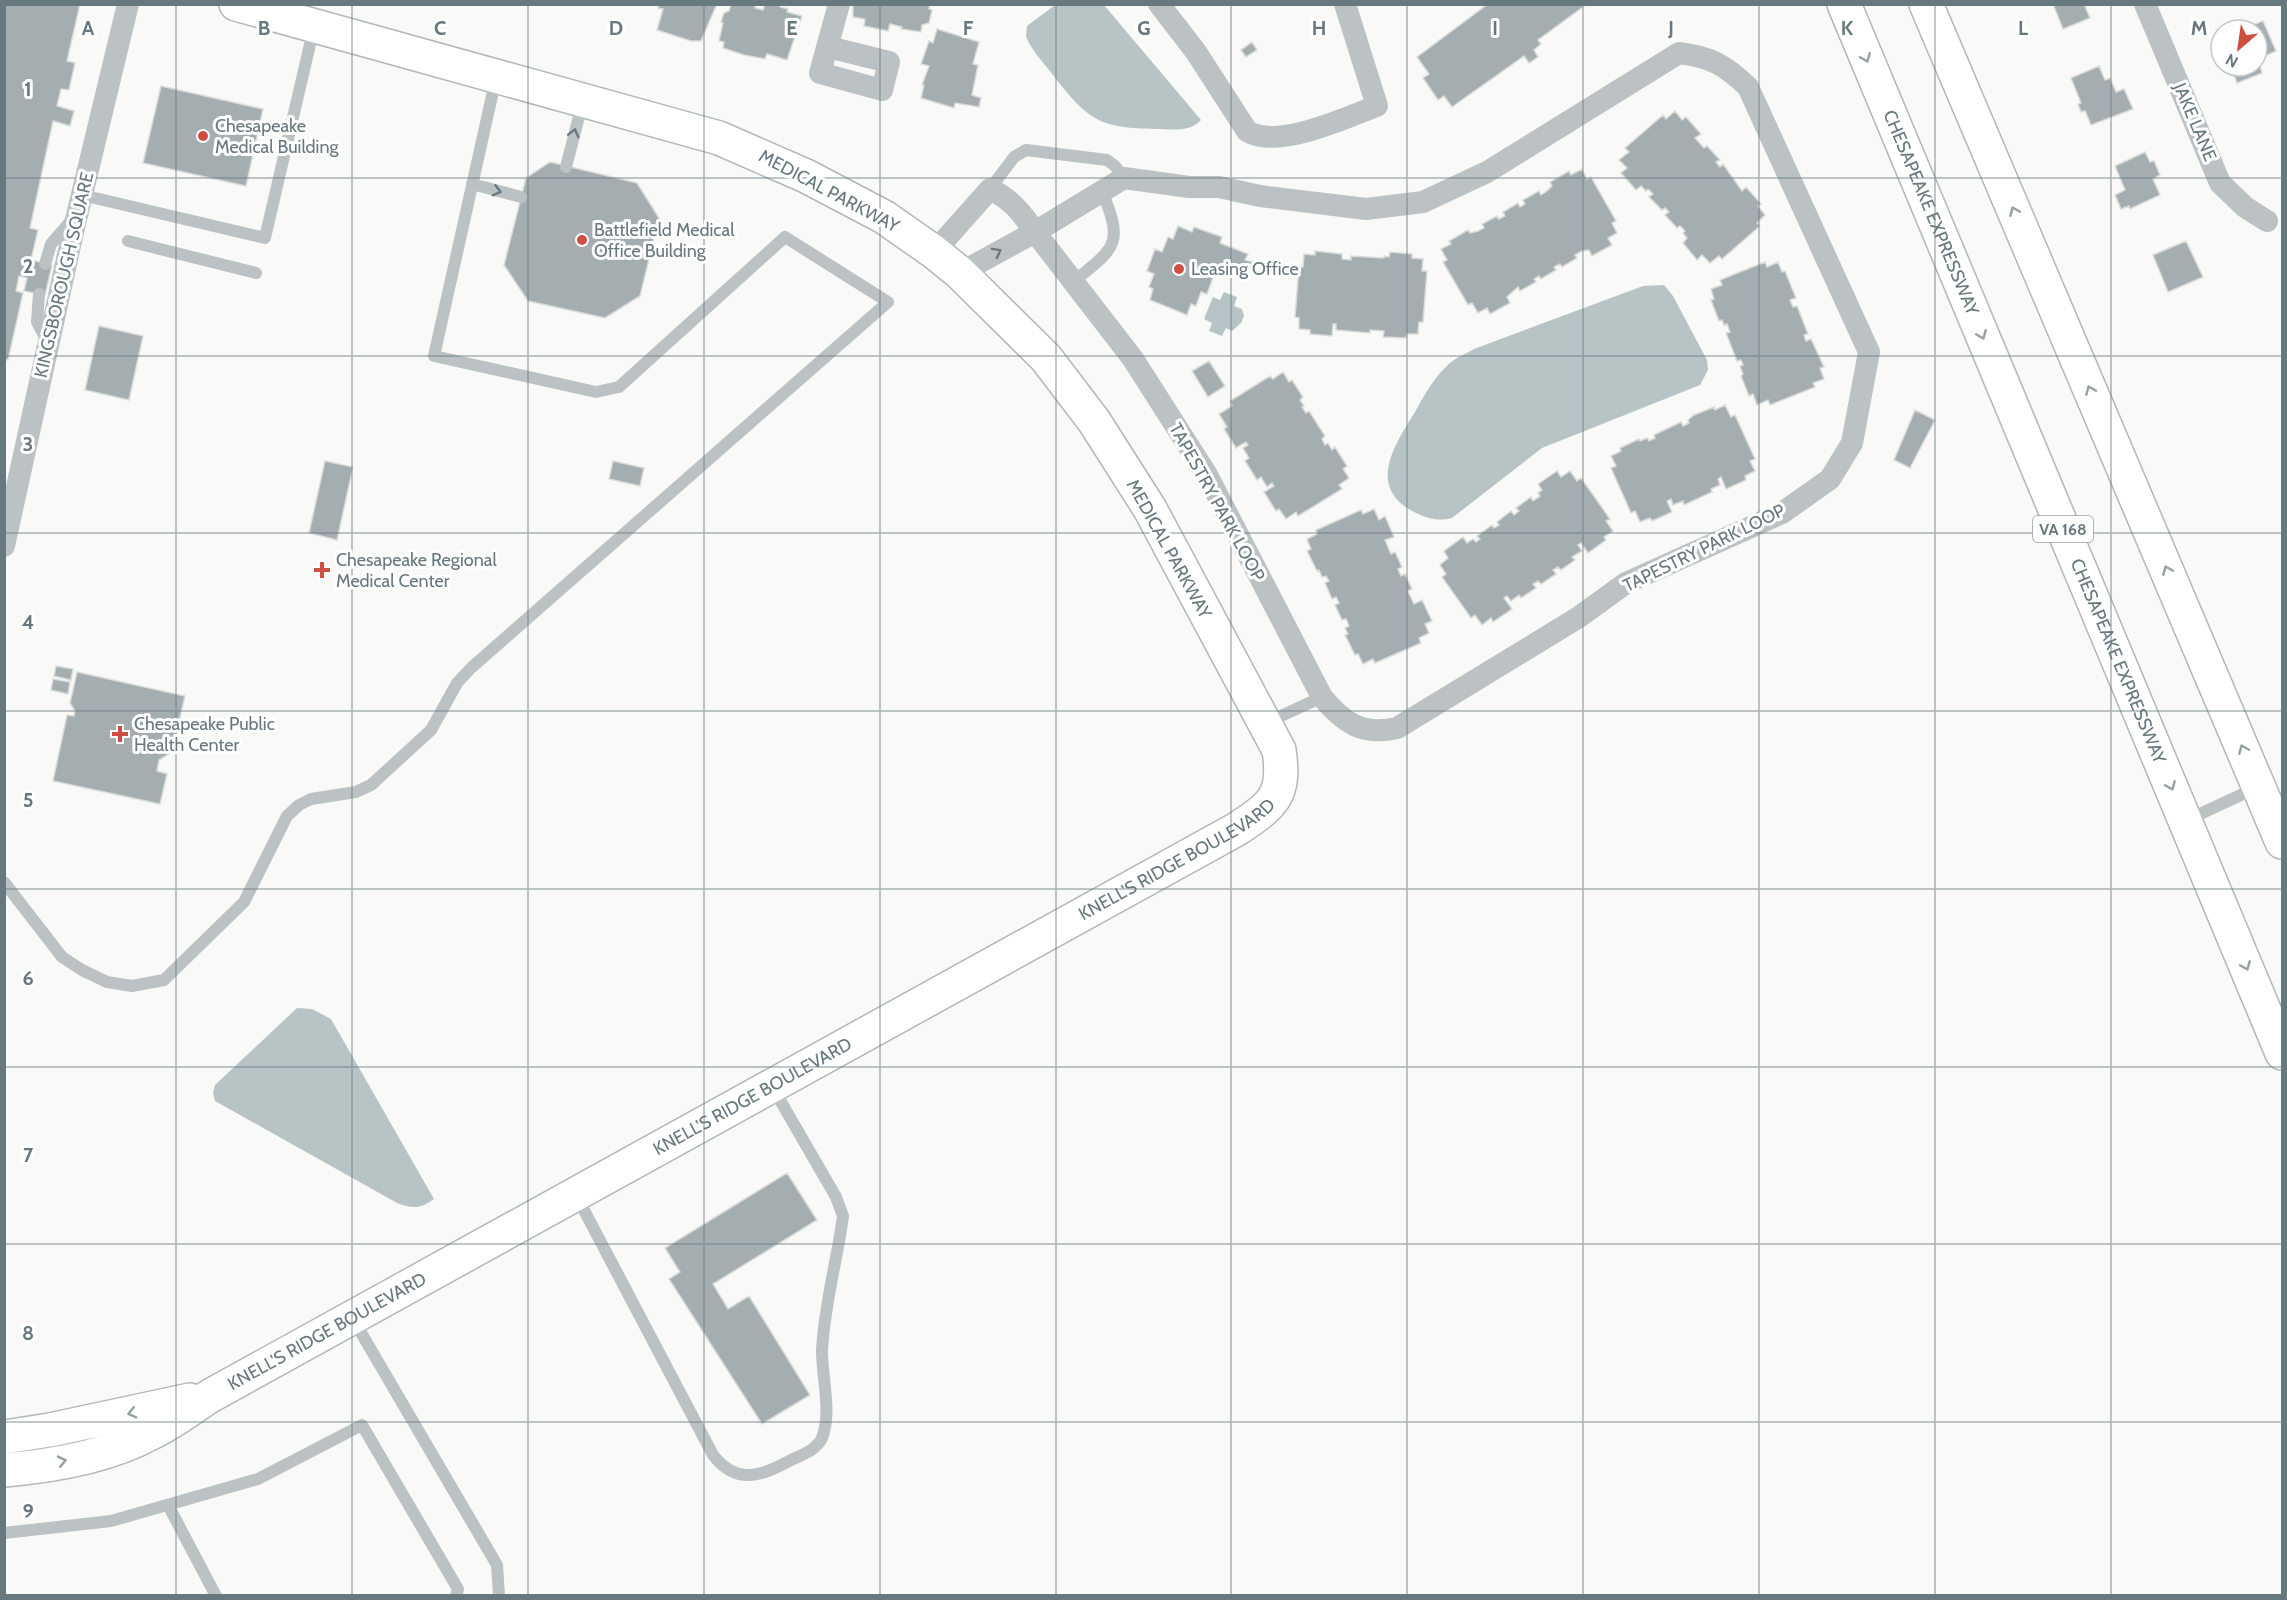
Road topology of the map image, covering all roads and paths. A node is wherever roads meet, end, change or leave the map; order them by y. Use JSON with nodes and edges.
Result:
{"nodes":[{"id":1,"x":128,"y":4,"type":"edge"},
{"id":2,"x":236,"y":4,"type":"edge"},
{"id":3,"x":839,"y":4,"type":"edge"},
{"id":4,"x":1159,"y":4,"type":"edge"},
{"id":5,"x":1345,"y":4,"type":"edge"},
{"id":6,"x":1844,"y":4,"type":"edge"},
{"id":7,"x":1926,"y":4,"type":"edge"},
{"id":8,"x":2151,"y":6,"type":"edge"},
{"id":9,"x":314,"y":26,"type":"junction"},
{"id":10,"x":828,"y":46,"type":"dead end"},
{"id":11,"x":496,"y":77,"type":"junction"},
{"id":12,"x":583,"y":100,"type":"junction"},
{"id":13,"x":566,"y":166,"type":"dead end"},
{"id":14,"x":1124,"y":178,"type":"junction"},
{"id":15,"x":472,"y":184,"type":"junction"},
{"id":16,"x":990,"y":189,"type":"junction"},
{"id":17,"x":1102,"y":191,"type":"junction"},
{"id":18,"x":521,"y":197,"type":"dead end"},
{"id":19,"x":80,"y":204,"type":"junction"},
{"id":20,"x":2267,"y":221,"type":"dead end"},
{"id":21,"x":1035,"y":232,"type":"junction"},
{"id":22,"x":128,"y":242,"type":"dead end"},
{"id":23,"x":934,"y":252,"type":"junction"},
{"id":24,"x":45,"y":264,"type":"dead end"},
{"id":25,"x":256,"y":273,"type":"dead end"},
{"id":26,"x":960,"y":273,"type":"junction"},
{"id":27,"x":1073,"y":282,"type":"junction"},
{"id":28,"x":39,"y":294,"type":"dead end"},
{"id":29,"x":48,"y":344,"type":"junction"},
{"id":30,"x":4,"y":546,"type":"edge"},
{"id":31,"x":1322,"y":697,"type":"junction"},
{"id":32,"x":1265,"y":724,"type":"junction"},
{"id":33,"x":1282,"y":784,"type":"joint"},
{"id":34,"x":2259,"y":787,"type":"junction"},
{"id":35,"x":2185,"y":820,"type":"junction"},
{"id":36,"x":2283,"y":842,"type":"edge"},
{"id":37,"x":4,"y":882,"type":"edge"},
{"id":38,"x":2283,"y":1053,"type":"edge"},
{"id":39,"x":772,"y":1086,"type":"junction"},
{"id":40,"x":576,"y":1195,"type":"junction"},
{"id":41,"x":353,"y":1319,"type":"junction"},
{"id":42,"x":210,"y":1396,"type":"junction"},
{"id":43,"x":4,"y":1437,"type":"edge"},
{"id":44,"x":4,"y":1470,"type":"edge"},
{"id":45,"x":168,"y":1505,"type":"junction"},
{"id":46,"x":4,"y":1533,"type":"edge"},
{"id":47,"x":216,"y":1596,"type":"edge"},
{"id":48,"x":456,"y":1596,"type":"edge"},
{"id":49,"x":499,"y":1596,"type":"edge"}],
"edges":[{"from":1,"to":19,"type":"street","name":"KINGSBOROUGH SQUARE"},
{"from":2,"to":9,"type":"main road","name":"MEDICAL PARKWAY"},
{"from":3,"to":10,"type":"street"},
{"from":4,"to":5,"type":"street"},
{"from":6,"to":35,"type":"main road","name":"CHESAPEAKE EXPRESSWAY","number":"VA 168","one_way":true},
{"from":34,"to":7,"type":"main road","one_way":true},
{"from":8,"to":20,"type":"street","name":"JAKE LANE"},
{"from":9,"to":11,"type":"main road","name":"MEDICAL PARKWAY"},
{"from":9,"to":19,"type":"lane"},
{"from":11,"to":12,"type":"main road","name":"MEDICAL PARKWAY"},
{"from":11,"to":15,"type":"lane"},
{"from":13,"to":12,"type":"lane","one_way":true},
{"from":12,"to":23,"type":"main road","name":"MEDICAL PARKWAY"},
{"from":14,"to":16,"type":"lane"},
{"from":14,"to":17,"type":"street"},
{"from":14,"to":31,"type":"street","name":"TAPESTRY PARK LOOP"},
{"from":15,"to":18,"type":"lane","one_way":true},
{"from":15,"to":37,"type":"lane"},
{"from":16,"to":21,"type":"street","name":"TAPESTRY PARK LOOP"},
{"from":16,"to":23,"type":"street"},
{"from":17,"to":21,"type":"street"},
{"from":17,"to":27,"type":"lane"},
{"from":19,"to":24,"type":"lane"},
{"from":19,"to":29,"type":"street","name":"KINGSBOROUGH SQUARE"},
{"from":26,"to":21,"type":"street","one_way":true},
{"from":21,"to":27,"type":"street","name":"TAPESTRY PARK LOOP"},
{"from":22,"to":25,"type":"lane"},
{"from":23,"to":26,"type":"main road","name":"MEDICAL PARKWAY"},
{"from":26,"to":32,"type":"main road","name":"MEDICAL PARKWAY"},
{"from":27,"to":31,"type":"street","name":"TAPESTRY PARK LOOP"},
{"from":28,"to":29,"type":"lane"},
{"from":29,"to":30,"type":"street","name":"KINGSBOROUGH SQUARE"},
{"from":31,"to":32,"type":"lane"},
{"from":32,"to":33,"type":"main road","name":"MEDICAL PARKWAY"},
{"from":33,"to":39,"type":"main road","name":"KNELL'S RIDGE BOULEVARD"},
{"from":34,"to":35,"type":"lane"},
{"from":34,"to":36,"type":"main road"},
{"from":35,"to":38,"type":"main road","name":"CHESAPEAKE EXPRESSWAY","number":"VA 168","one_way":true},
{"from":39,"to":40,"type":"main road","name":"KNELL'S RIDGE BOULEVARD"},
{"from":39,"to":40,"type":"lane"},
{"from":40,"to":41,"type":"main road","name":"KNELL'S RIDGE BOULEVARD"},
{"from":41,"to":42,"type":"main road","name":"KNELL'S RIDGE BOULEVARD"},
{"from":41,"to":49,"type":"lane"},
{"from":42,"to":43,"type":"main road","name":"KNELL'S RIDGE BOULEVARD","one_way":true},
{"from":44,"to":42,"type":"main road","name":"KNELL'S RIDGE BOULEVARD","one_way":true},
{"from":45,"to":46,"type":"lane"},
{"from":45,"to":47,"type":"lane"},
{"from":45,"to":48,"type":"lane"}]}
